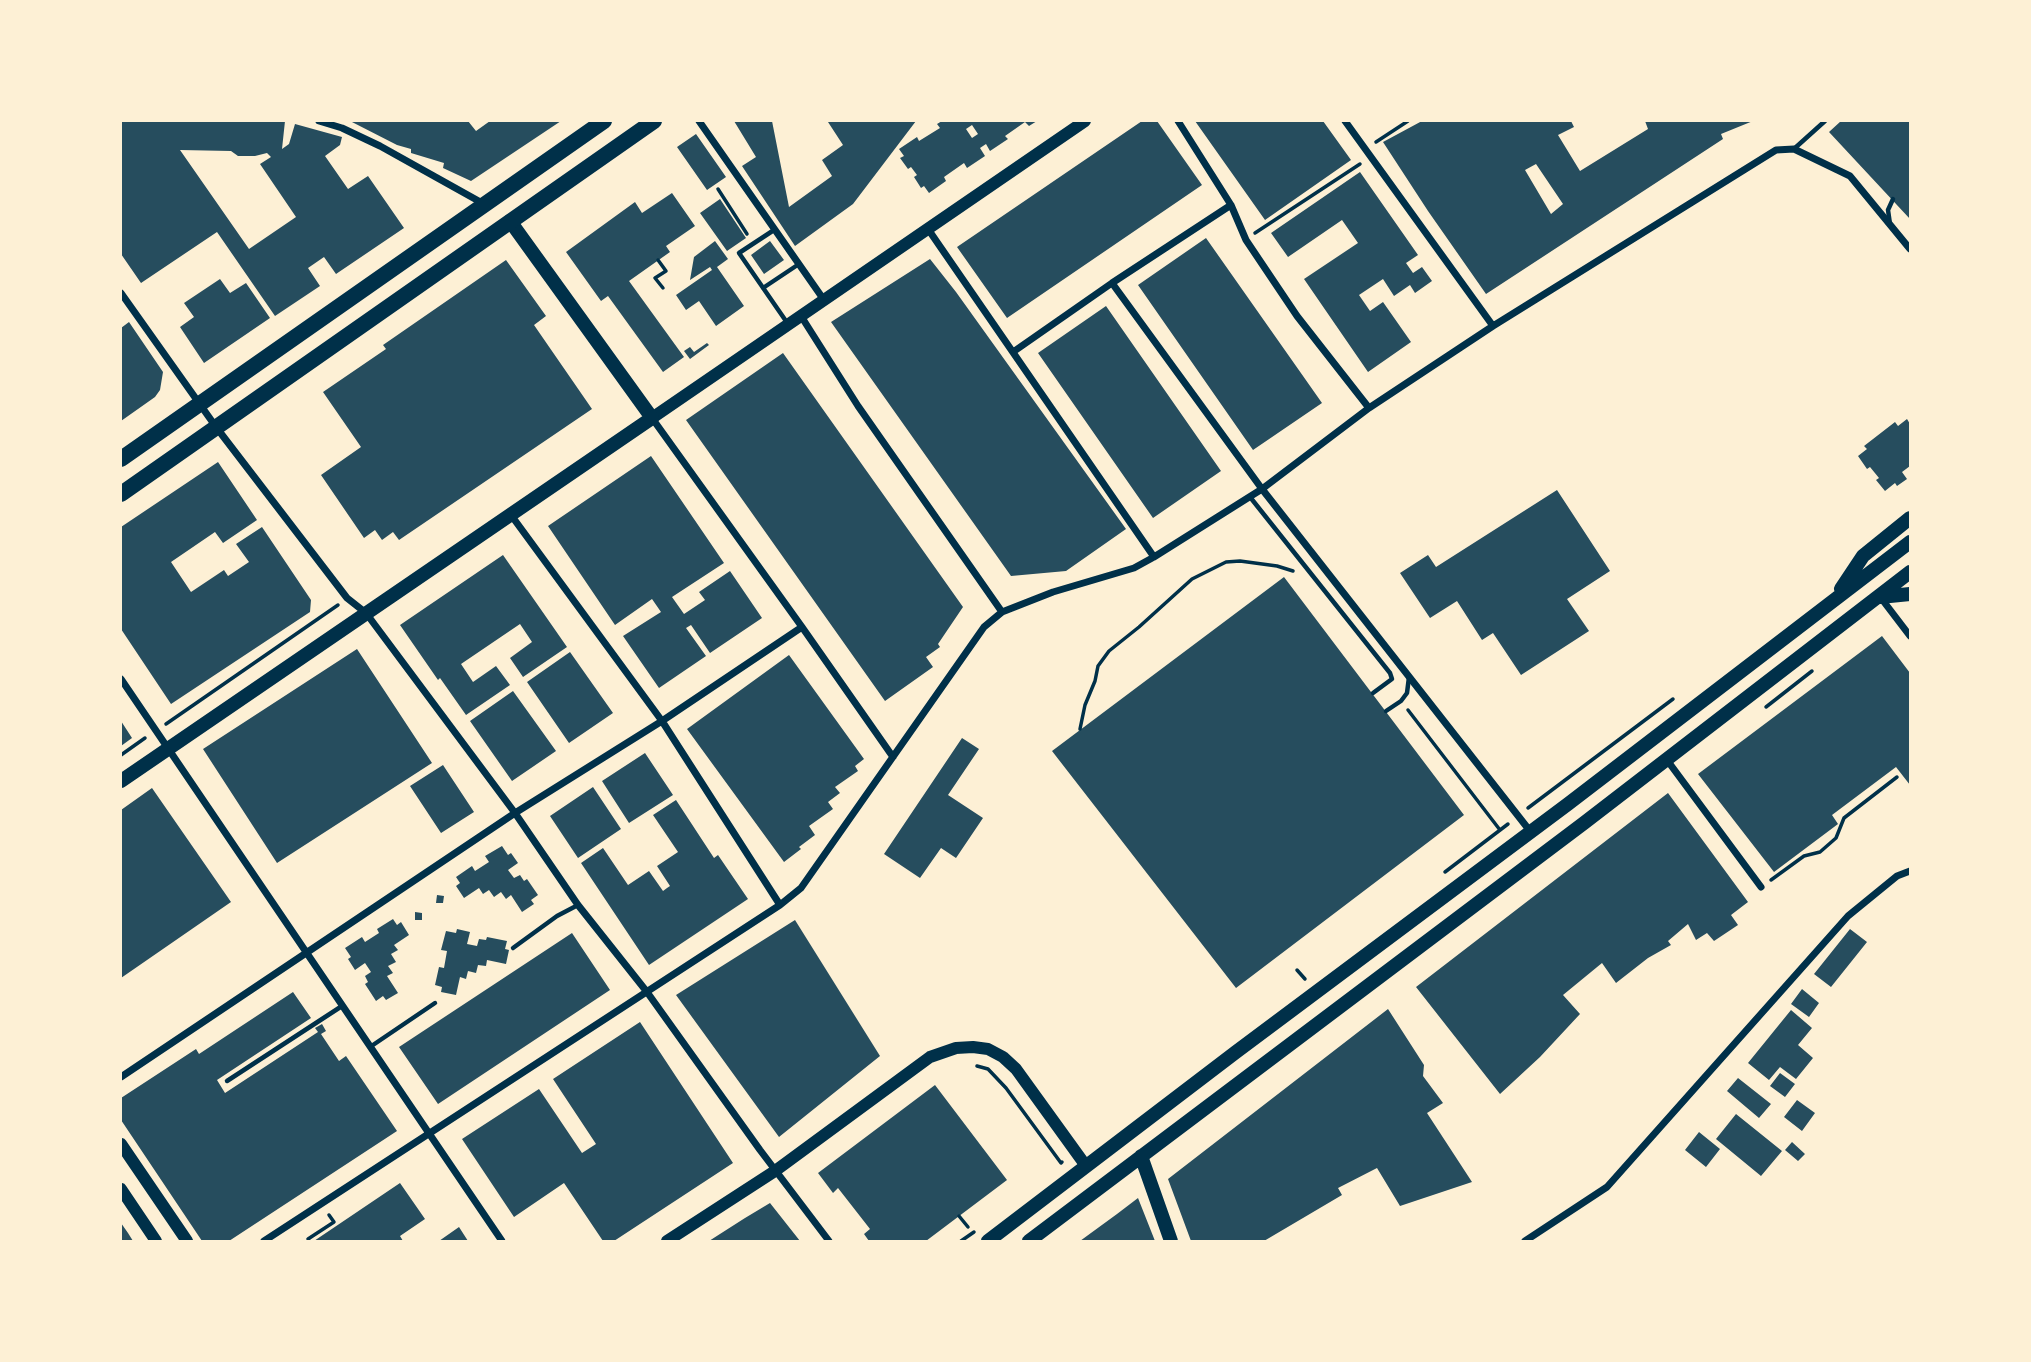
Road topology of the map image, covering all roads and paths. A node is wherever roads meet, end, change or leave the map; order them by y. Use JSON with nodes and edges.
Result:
{"nodes":[{"id":1,"x":319,"y":121,"type":"edge"},
{"id":2,"x":654,"y":121,"type":"edge"},
{"id":3,"x":699,"y":121,"type":"edge"},
{"id":4,"x":1085,"y":121,"type":"edge"},
{"id":5,"x":1178,"y":121,"type":"edge"},
{"id":6,"x":1345,"y":121,"type":"edge"},
{"id":7,"x":1408,"y":121,"type":"edge"},
{"id":8,"x":1825,"y":121,"type":"edge"},
{"id":9,"x":598,"y":123,"type":"edge"},
{"id":10,"x":1365,"y":149,"type":"junction"},
{"id":11,"x":1794,"y":149,"type":"junction"},
{"id":12,"x":1370,"y":157,"type":"junction"},
{"id":13,"x":718,"y":188,"type":"dead end"},
{"id":14,"x":1893,"y":199,"type":"dead end"},
{"id":15,"x":485,"y":205,"type":"junction"},
{"id":16,"x":1231,"y":205,"type":"junction"},
{"id":17,"x":510,"y":221,"type":"junction"},
{"id":18,"x":1890,"y":225,"type":"junction"},
{"id":19,"x":928,"y":229,"type":"junction"},
{"id":20,"x":775,"y":230,"type":"junction"},
{"id":21,"x":1246,"y":240,"type":"junction"},
{"id":22,"x":754,"y":243,"type":"junction"},
{"id":23,"x":1910,"y":249,"type":"edge"},
{"id":24,"x":658,"y":260,"type":"dead end"},
{"id":25,"x":799,"y":264,"type":"junction"},
{"id":26,"x":1112,"y":283,"type":"junction"},
{"id":27,"x":663,"y":288,"type":"dead end"},
{"id":28,"x":763,"y":288,"type":"junction"},
{"id":29,"x":121,"y":293,"type":"edge"},
{"id":30,"x":824,"y":300,"type":"junction"},
{"id":31,"x":801,"y":316,"type":"junction"},
{"id":32,"x":789,"y":324,"type":"junction"},
{"id":33,"x":1493,"y":326,"type":"junction"},
{"id":34,"x":1013,"y":352,"type":"junction"},
{"id":35,"x":200,"y":404,"type":"junction"},
{"id":36,"x":1369,"y":408,"type":"junction"},
{"id":37,"x":652,"y":418,"type":"junction"},
{"id":38,"x":216,"y":428,"type":"junction"},
{"id":39,"x":121,"y":459,"type":"edge"},
{"id":40,"x":1262,"y":489,"type":"junction"},
{"id":41,"x":121,"y":494,"type":"edge"},
{"id":42,"x":1250,"y":497,"type":"junction"},
{"id":43,"x":511,"y":515,"type":"junction"},
{"id":44,"x":1910,"y":518,"type":"edge"},
{"id":45,"x":1910,"y":542,"type":"edge"},
{"id":46,"x":1154,"y":556,"type":"junction"},
{"id":47,"x":1298,"y":573,"type":"dead end"},
{"id":48,"x":1907,"y":575,"type":"edge"},
{"id":49,"x":1910,"y":594,"type":"edge"},
{"id":50,"x":1880,"y":597,"type":"junction"},
{"id":51,"x":347,"y":598,"type":"junction"},
{"id":52,"x":1834,"y":600,"type":"junction"},
{"id":53,"x":1002,"y":612,"type":"junction"},
{"id":54,"x":366,"y":613,"type":"junction"},
{"id":55,"x":802,"y":627,"type":"junction"},
{"id":56,"x":1910,"y":636,"type":"edge"},
{"id":57,"x":1409,"y":676,"type":"junction"},
{"id":58,"x":121,"y":679,"type":"edge"},
{"id":59,"x":1373,"y":693,"type":"dead end"},
{"id":60,"x":1681,"y":694,"type":"dead end"},
{"id":61,"x":1386,"y":711,"type":"dead end"},
{"id":62,"x":662,"y":721,"type":"junction"},
{"id":63,"x":1080,"y":729,"type":"dead end"},
{"id":64,"x":156,"y":731,"type":"junction"},
{"id":65,"x":168,"y":749,"type":"junction"},
{"id":66,"x":121,"y":755,"type":"edge"},
{"id":67,"x":893,"y":757,"type":"junction"},
{"id":68,"x":1666,"y":759,"type":"junction"},
{"id":69,"x":1897,"y":778,"type":"dead end"},
{"id":70,"x":121,"y":781,"type":"edge"},
{"id":71,"x":514,"y":813,"type":"junction"},
{"id":72,"x":1518,"y":816,"type":"junction"},
{"id":73,"x":1530,"y":831,"type":"junction"},
{"id":74,"x":1910,"y":871,"type":"edge"},
{"id":75,"x":1435,"y":880,"type":"dead end"},
{"id":76,"x":1761,"y":887,"type":"joint"},
{"id":77,"x":578,"y":905,"type":"junction"},
{"id":78,"x":780,"y":905,"type":"junction"},
{"id":79,"x":513,"y":948,"type":"dead end"},
{"id":80,"x":307,"y":953,"type":"junction"},
{"id":81,"x":647,"y":992,"type":"junction"},
{"id":82,"x":435,"y":1003,"type":"dead end"},
{"id":83,"x":342,"y":1006,"type":"junction"},
{"id":84,"x":370,"y":1047,"type":"junction"},
{"id":85,"x":973,"y":1065,"type":"dead end"},
{"id":86,"x":121,"y":1077,"type":"edge"},
{"id":87,"x":227,"y":1081,"type":"dead end"},
{"id":88,"x":429,"y":1133,"type":"junction"},
{"id":89,"x":121,"y":1144,"type":"edge"},
{"id":90,"x":1076,"y":1151,"type":"junction"},
{"id":91,"x":1141,"y":1156,"type":"junction"},
{"id":92,"x":1086,"y":1166,"type":"junction"},
{"id":93,"x":775,"y":1171,"type":"junction"},
{"id":94,"x":121,"y":1189,"type":"edge"},
{"id":95,"x":328,"y":1214,"type":"dead end"},
{"id":96,"x":959,"y":1216,"type":"dead end"},
{"id":97,"x":968,"y":1227,"type":"dead end"},
{"id":98,"x":302,"y":1231,"type":"dead end"},
{"id":99,"x":308,"y":1240,"type":"edge"},
{"id":100,"x":156,"y":1241,"type":"edge"},
{"id":101,"x":187,"y":1241,"type":"edge"},
{"id":102,"x":264,"y":1241,"type":"edge"},
{"id":103,"x":502,"y":1241,"type":"edge"},
{"id":104,"x":667,"y":1241,"type":"edge"},
{"id":105,"x":829,"y":1241,"type":"edge"},
{"id":106,"x":988,"y":1241,"type":"edge"},
{"id":107,"x":1028,"y":1241,"type":"edge"},
{"id":108,"x":1171,"y":1241,"type":"edge"},
{"id":109,"x":1525,"y":1241,"type":"edge"}],
"edges":[{"from":1,"to":15,"type":"street"},
{"from":2,"to":17,"type":"main road"},
{"from":3,"to":20,"type":"street"},
{"from":4,"to":19,"type":"street"},
{"from":5,"to":16,"type":"street"},
{"from":6,"to":10,"type":"street"},
{"from":7,"to":10,"type":"path"},
{"from":8,"to":11,"type":"lane"},
{"from":9,"to":15,"type":"main road"},
{"from":10,"to":12,"type":"street"},
{"from":11,"to":18,"type":"street"},
{"from":11,"to":33,"type":"street"},
{"from":12,"to":21,"type":"path"},
{"from":12,"to":33,"type":"street"},
{"from":13,"to":22,"type":"path"},
{"from":14,"to":18,"type":"lane"},
{"from":15,"to":35,"type":"main road"},
{"from":16,"to":21,"type":"street"},
{"from":16,"to":26,"type":"street"},
{"from":17,"to":37,"type":"main road"},
{"from":17,"to":38,"type":"main road"},
{"from":18,"to":23,"type":"street"},
{"from":19,"to":30,"type":"street"},
{"from":19,"to":34,"type":"street"},
{"from":20,"to":22,"type":"lane"},
{"from":20,"to":25,"type":"street"},
{"from":21,"to":36,"type":"street"},
{"from":22,"to":28,"type":"lane"},
{"from":24,"to":27,"type":"path"},
{"from":25,"to":28,"type":"lane"},
{"from":25,"to":30,"type":"street"},
{"from":26,"to":34,"type":"street"},
{"from":26,"to":40,"type":"street"},
{"from":28,"to":32,"type":"lane"},
{"from":29,"to":35,"type":"street"},
{"from":30,"to":31,"type":"street"},
{"from":31,"to":32,"type":"street"},
{"from":31,"to":53,"type":"street"},
{"from":32,"to":37,"type":"street"},
{"from":33,"to":36,"type":"street"},
{"from":34,"to":46,"type":"street"},
{"from":35,"to":38,"type":"street"},
{"from":35,"to":39,"type":"main road"},
{"from":36,"to":40,"type":"street"},
{"from":37,"to":43,"type":"main road"},
{"from":37,"to":55,"type":"street"},
{"from":38,"to":41,"type":"main road"},
{"from":38,"to":51,"type":"street"},
{"from":40,"to":42,"type":"street"},
{"from":40,"to":57,"type":"street"},
{"from":42,"to":46,"type":"street"},
{"from":42,"to":59,"type":"lane"},
{"from":43,"to":54,"type":"main road"},
{"from":43,"to":62,"type":"street"},
{"from":44,"to":52,"type":"main road"},
{"from":45,"to":52,"type":"main road"},
{"from":46,"to":53,"type":"street"},
{"from":47,"to":63,"type":"path"},
{"from":48,"to":50,"type":"main road"},
{"from":49,"to":50,"type":"main road"},
{"from":50,"to":56,"type":"street"},
{"from":50,"to":68,"type":"main road"},
{"from":51,"to":54,"type":"street"},
{"from":51,"to":64,"type":"path"},
{"from":52,"to":73,"type":"main road"},
{"from":53,"to":67,"type":"street"},
{"from":54,"to":65,"type":"main road"},
{"from":54,"to":71,"type":"street"},
{"from":55,"to":62,"type":"street"},
{"from":55,"to":67,"type":"street"},
{"from":57,"to":61,"type":"lane"},
{"from":57,"to":72,"type":"street"},
{"from":58,"to":64,"type":"street"},
{"from":60,"to":72,"type":"path"},
{"from":62,"to":71,"type":"street"},
{"from":62,"to":78,"type":"street"},
{"from":64,"to":65,"type":"street"},
{"from":64,"to":66,"type":"path"},
{"from":65,"to":70,"type":"main road"},
{"from":65,"to":80,"type":"street"},
{"from":67,"to":78,"type":"street"},
{"from":68,"to":76,"type":"street"},
{"from":68,"to":91,"type":"main road"},
{"from":69,"to":76,"type":"path"},
{"from":71,"to":77,"type":"street"},
{"from":71,"to":80,"type":"street"},
{"from":72,"to":73,"type":"street"},
{"from":72,"to":75,"type":"path"},
{"from":73,"to":92,"type":"main road"},
{"from":74,"to":109,"type":"street"},
{"from":77,"to":79,"type":"lane"},
{"from":77,"to":81,"type":"street"},
{"from":78,"to":81,"type":"street"},
{"from":80,"to":83,"type":"street"},
{"from":80,"to":86,"type":"street"},
{"from":81,"to":88,"type":"street"},
{"from":81,"to":93,"type":"street"},
{"from":82,"to":84,"type":"lane"},
{"from":83,"to":84,"type":"street"},
{"from":83,"to":87,"type":"lane"},
{"from":84,"to":88,"type":"street"},
{"from":85,"to":90,"type":"path"},
{"from":88,"to":102,"type":"street"},
{"from":88,"to":103,"type":"street"},
{"from":89,"to":101,"type":"street"},
{"from":90,"to":92,"type":"street"},
{"from":90,"to":93,"type":"street"},
{"from":91,"to":107,"type":"main road"},
{"from":91,"to":108,"type":"main road"},
{"from":92,"to":106,"type":"main road"},
{"from":93,"to":104,"type":"street"},
{"from":93,"to":105,"type":"street"},
{"from":94,"to":100,"type":"street"},
{"from":95,"to":99,"type":"path"},
{"from":96,"to":97,"type":"path"},
{"from":98,"to":99,"type":"path"}]}
